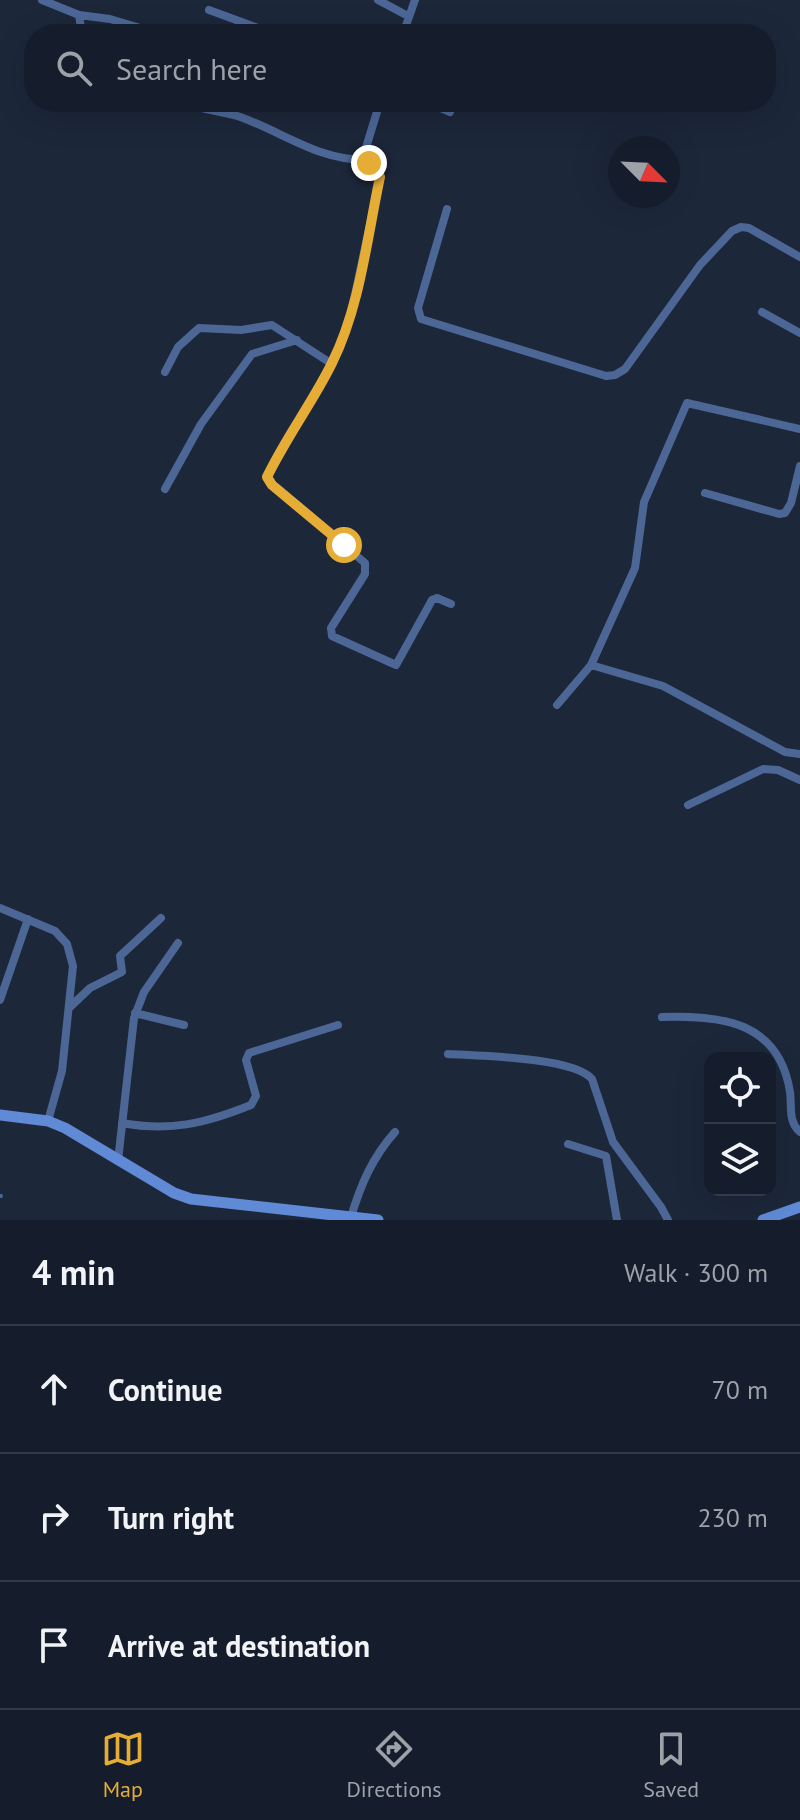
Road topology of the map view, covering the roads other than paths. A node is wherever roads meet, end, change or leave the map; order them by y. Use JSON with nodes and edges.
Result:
{"nodes":[{"id":1,"x":42,"y":0,"type":"edge"},
{"id":2,"x":378,"y":0,"type":"edge"},
{"id":3,"x":415,"y":0,"type":"edge"},
{"id":4,"x":209,"y":10,"type":"dead end"},
{"id":5,"x":79,"y":15,"type":"junction"},
{"id":6,"x":408,"y":16,"type":"junction"},
{"id":7,"x":80,"y":24,"type":"edge"},
{"id":8,"x":127,"y":24,"type":"edge"},
{"id":9,"x":247,"y":24,"type":"edge"},
{"id":10,"x":406,"y":24,"type":"edge"},
{"id":11,"x":220,"y":112,"type":"edge"},
{"id":12,"x":377,"y":112,"type":"edge"},
{"id":13,"x":366,"y":160,"type":"junction"},
{"id":14,"x":447,"y":209,"type":"dead end"},
{"id":15,"x":800,"y":257,"type":"edge"},
{"id":16,"x":762,"y":312,"type":"dead end"},
{"id":17,"x":800,"y":333,"type":"edge"},
{"id":18,"x":297,"y":340,"type":"junction"},
{"id":19,"x":332,"y":364,"type":"junction"},
{"id":20,"x":165,"y":372,"type":"dead end"},
{"id":21,"x":800,"y":429,"type":"edge"},
{"id":22,"x":800,"y":466,"type":"edge"},
{"id":23,"x":165,"y":489,"type":"dead end"},
{"id":24,"x":705,"y":493,"type":"dead end"},
{"id":25,"x":451,"y":604,"type":"dead end"},
{"id":26,"x":591,"y":665,"type":"junction"},
{"id":27,"x":557,"y":705,"type":"dead end"},
{"id":28,"x":800,"y":754,"type":"edge"},
{"id":29,"x":800,"y":780,"type":"edge"},
{"id":30,"x":688,"y":805,"type":"dead end"},
{"id":31,"x":0,"y":908,"type":"edge"},
{"id":32,"x":161,"y":918,"type":"dead end"},
{"id":33,"x":28,"y":919,"type":"junction"},
{"id":34,"x":178,"y":943,"type":"dead end"},
{"id":35,"x":0,"y":1000,"type":"edge"},
{"id":36,"x":69,"y":1008,"type":"junction"},
{"id":37,"x":135,"y":1013,"type":"junction"},
{"id":38,"x":662,"y":1017,"type":"dead end"},
{"id":39,"x":184,"y":1025,"type":"dead end"},
{"id":40,"x":338,"y":1025,"type":"dead end"},
{"id":41,"x":448,"y":1054,"type":"dead end"},
{"id":42,"x":0,"y":1115,"type":"edge"},
{"id":43,"x":48,"y":1121,"type":"junction"},
{"id":44,"x":122,"y":1123,"type":"junction"},
{"id":45,"x":395,"y":1132,"type":"dead end"},
{"id":46,"x":800,"y":1132,"type":"edge"},
{"id":47,"x":568,"y":1144,"type":"dead end"},
{"id":48,"x":118,"y":1161,"type":"junction"},
{"id":49,"x":800,"y":1207,"type":"edge"},
{"id":50,"x":351,"y":1217,"type":"junction"},
{"id":51,"x":336,"y":1218,"type":"edge"},
{"id":52,"x":378,"y":1220,"type":"edge"},
{"id":53,"x":617,"y":1220,"type":"edge"},
{"id":54,"x":668,"y":1220,"type":"edge"},
{"id":55,"x":763,"y":1220,"type":"edge"}],
"edges":[{"from":1,"to":5,"type":"street"},
{"from":2,"to":6,"type":"street"},
{"from":3,"to":6,"type":"street"},
{"from":4,"to":9,"type":"street"},
{"from":5,"to":7,"type":"street"},
{"from":5,"to":8,"type":"street"},
{"from":6,"to":10,"type":"street"},
{"from":11,"to":13,"type":"street"},
{"from":12,"to":13,"type":"street"},
{"from":13,"to":19,"type":"street"},
{"from":14,"to":15,"type":"street"},
{"from":16,"to":17,"type":"street"},
{"from":18,"to":19,"type":"street"},
{"from":18,"to":20,"type":"street"},
{"from":18,"to":23,"type":"street"},
{"from":19,"to":25,"type":"street"},
{"from":21,"to":26,"type":"street"},
{"from":22,"to":24,"type":"street"},
{"from":26,"to":27,"type":"street"},
{"from":26,"to":28,"type":"street"},
{"from":29,"to":30,"type":"street"},
{"from":31,"to":33,"type":"street"},
{"from":32,"to":36,"type":"street"},
{"from":33,"to":35,"type":"street"},
{"from":33,"to":36,"type":"street"},
{"from":34,"to":37,"type":"street"},
{"from":36,"to":43,"type":"street"},
{"from":37,"to":39,"type":"street"},
{"from":37,"to":44,"type":"street"},
{"from":38,"to":46,"type":"street"},
{"from":40,"to":44,"type":"street"},
{"from":41,"to":54,"type":"street"},
{"from":42,"to":43,"type":"main road"},
{"from":43,"to":48,"type":"main road"},
{"from":44,"to":48,"type":"street"},
{"from":45,"to":50,"type":"street"},
{"from":47,"to":53,"type":"street"},
{"from":48,"to":51,"type":"main road"},
{"from":49,"to":55,"type":"main road"},
{"from":50,"to":51,"type":"main road"},
{"from":50,"to":52,"type":"main road"}]}
